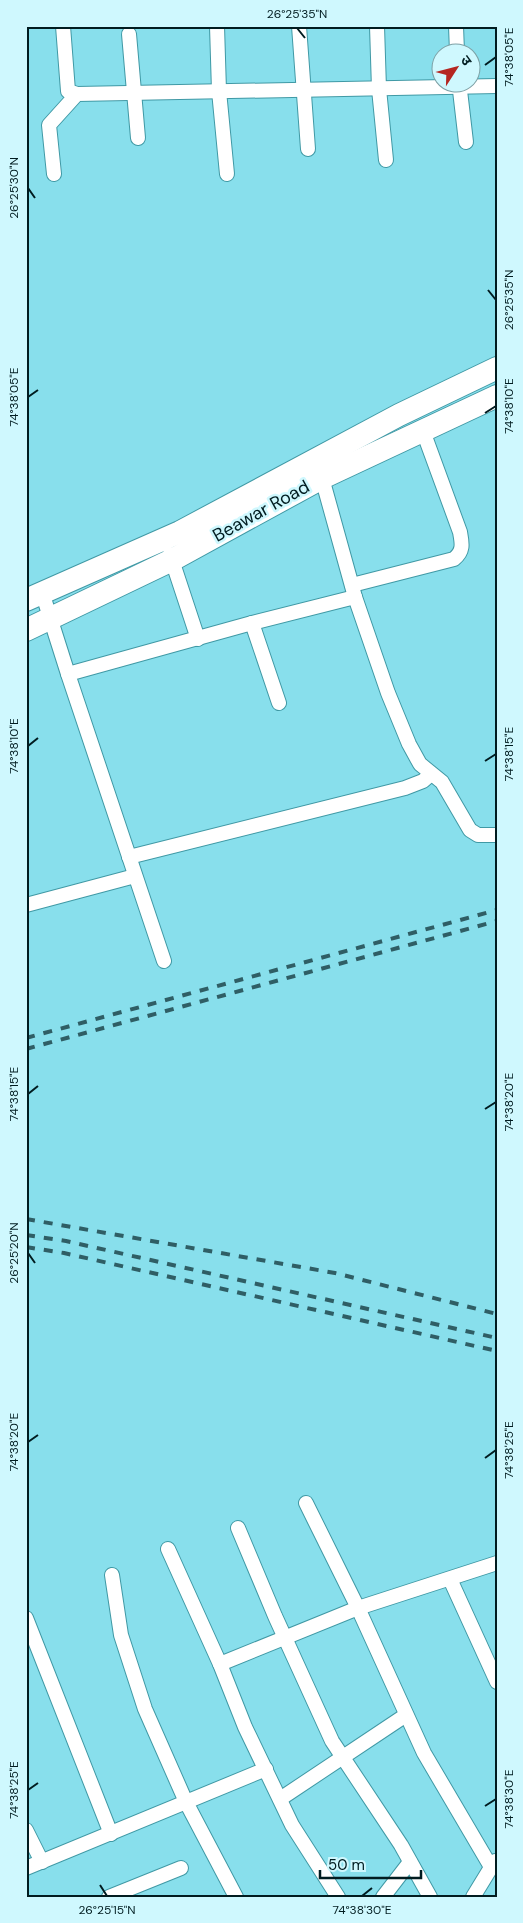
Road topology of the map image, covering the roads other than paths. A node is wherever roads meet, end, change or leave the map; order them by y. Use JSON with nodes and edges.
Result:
{"nodes":[{"id":1,"x":63,"y":26,"type":"edge"},
{"id":2,"x":216,"y":26,"type":"edge"},
{"id":3,"x":299,"y":26,"type":"edge"},
{"id":4,"x":377,"y":26,"type":"edge"},
{"id":5,"x":456,"y":26,"type":"edge"},
{"id":6,"x":129,"y":34,"type":"dead end"},
{"id":7,"x":457,"y":42,"type":"edge"},
{"id":8,"x":430,"y":86,"type":"edge"},
{"id":9,"x":480,"y":86,"type":"edge"},
{"id":10,"x":497,"y":86,"type":"edge"},
{"id":11,"x":379,"y":88,"type":"junction"},
{"id":12,"x":304,"y":90,"type":"junction"},
{"id":13,"x":219,"y":91,"type":"junction"},
{"id":14,"x":135,"y":92,"type":"junction"},
{"id":15,"x":460,"y":92,"type":"edge"},
{"id":16,"x":77,"y":94,"type":"junction"},
{"id":17,"x":138,"y":138,"type":"dead end"},
{"id":18,"x":466,"y":142,"type":"dead end"},
{"id":19,"x":308,"y":149,"type":"dead end"},
{"id":20,"x":386,"y":160,"type":"dead end"},
{"id":21,"x":54,"y":174,"type":"dead end"},
{"id":22,"x":227,"y":174,"type":"dead end"},
{"id":23,"x":497,"y":368,"type":"edge"},
{"id":24,"x":497,"y":396,"type":"edge"},
{"id":25,"x":423,"y":431,"type":"junction"},
{"id":26,"x":322,"y":478,"type":"junction"},
{"id":27,"x":168,"y":550,"type":"junction"},
{"id":28,"x":353,"y":591,"type":"junction"},
{"id":29,"x":34,"y":596,"type":"edge"},
{"id":30,"x":49,"y":618,"type":"junction"},
{"id":31,"x":252,"y":623,"type":"junction"},
{"id":32,"x":26,"y":630,"type":"edge"},
{"id":33,"x":198,"y":638,"type":"junction"},
{"id":34,"x":68,"y":674,"type":"junction"},
{"id":35,"x":279,"y":703,"type":"dead end"},
{"id":36,"x":431,"y":774,"type":"junction"},
{"id":37,"x":497,"y":835,"type":"edge"},
{"id":38,"x":129,"y":857,"type":"junction"},
{"id":39,"x":135,"y":876,"type":"junction"},
{"id":40,"x":26,"y":905,"type":"edge"},
{"id":41,"x":164,"y":961,"type":"dead end"},
{"id":42,"x":306,"y":1503,"type":"dead end"},
{"id":43,"x":238,"y":1528,"type":"dead end"},
{"id":44,"x":168,"y":1550,"type":"dead end"},
{"id":45,"x":497,"y":1563,"type":"edge"},
{"id":46,"x":112,"y":1576,"type":"dead end"},
{"id":47,"x":450,"y":1579,"type":"junction"},
{"id":48,"x":358,"y":1608,"type":"junction"},
{"id":49,"x":26,"y":1618,"type":"edge"},
{"id":50,"x":285,"y":1638,"type":"junction"},
{"id":51,"x":31,"y":1644,"type":"edge"},
{"id":52,"x":220,"y":1664,"type":"junction"},
{"id":53,"x":497,"y":1682,"type":"edge"},
{"id":54,"x":406,"y":1715,"type":"junction"},
{"id":55,"x":343,"y":1757,"type":"junction"},
{"id":56,"x":266,"y":1768,"type":"junction"},
{"id":57,"x":280,"y":1799,"type":"junction"},
{"id":58,"x":186,"y":1802,"type":"junction"},
{"id":59,"x":26,"y":1830,"type":"edge"},
{"id":60,"x":110,"y":1834,"type":"junction"},
{"id":61,"x":42,"y":1862,"type":"junction"},
{"id":62,"x":410,"y":1862,"type":"junction"},
{"id":63,"x":494,"y":1863,"type":"edge"},
{"id":64,"x":26,"y":1868,"type":"edge"},
{"id":65,"x":181,"y":1868,"type":"dead end"},
{"id":66,"x":109,"y":1897,"type":"edge"},
{"id":67,"x":236,"y":1897,"type":"edge"},
{"id":68,"x":338,"y":1897,"type":"edge"},
{"id":69,"x":383,"y":1897,"type":"edge"},
{"id":70,"x":430,"y":1897,"type":"edge"},
{"id":71,"x":473,"y":1897,"type":"edge"}],
"edges":[{"from":1,"to":16,"type":"street"},
{"from":2,"to":13,"type":"street"},
{"from":3,"to":12,"type":"street"},
{"from":4,"to":11,"type":"street"},
{"from":5,"to":7,"type":"street"},
{"from":6,"to":14,"type":"street"},
{"from":8,"to":11,"type":"street"},
{"from":9,"to":10,"type":"street"},
{"from":11,"to":12,"type":"street"},
{"from":11,"to":20,"type":"street"},
{"from":12,"to":13,"type":"street"},
{"from":12,"to":19,"type":"street"},
{"from":13,"to":14,"type":"street"},
{"from":13,"to":22,"type":"street"},
{"from":14,"to":16,"type":"street"},
{"from":14,"to":17,"type":"street"},
{"from":15,"to":18,"type":"street"},
{"from":16,"to":21,"type":"street"},
{"from":23,"to":27,"type":"main road","name":"Beawar Road"},
{"from":24,"to":25,"type":"main road","name":"Beawar Road"},
{"from":25,"to":26,"type":"main road","name":"Beawar Road"},
{"from":25,"to":28,"type":"street"},
{"from":26,"to":27,"type":"main road","name":"Beawar Road"},
{"from":26,"to":28,"type":"street"},
{"from":27,"to":29,"type":"main road","name":"Beawar Road"},
{"from":27,"to":30,"type":"main road","name":"Beawar Road"},
{"from":27,"to":33,"type":"street"},
{"from":28,"to":31,"type":"street"},
{"from":28,"to":36,"type":"street"},
{"from":29,"to":30,"type":"street"},
{"from":30,"to":32,"type":"main road","name":"Beawar Road"},
{"from":30,"to":34,"type":"street"},
{"from":31,"to":33,"type":"street"},
{"from":31,"to":35,"type":"street"},
{"from":33,"to":34,"type":"street"},
{"from":34,"to":38,"type":"street"},
{"from":36,"to":37,"type":"street"},
{"from":36,"to":38,"type":"street"},
{"from":38,"to":39,"type":"street"},
{"from":39,"to":40,"type":"street"},
{"from":39,"to":41,"type":"street"},
{"from":42,"to":48,"type":"street"},
{"from":43,"to":50,"type":"street"},
{"from":44,"to":52,"type":"street"},
{"from":45,"to":47,"type":"street"},
{"from":46,"to":58,"type":"street"},
{"from":47,"to":48,"type":"street"},
{"from":47,"to":53,"type":"street"},
{"from":48,"to":50,"type":"street"},
{"from":48,"to":54,"type":"street"},
{"from":49,"to":51,"type":"street"},
{"from":50,"to":52,"type":"street"},
{"from":50,"to":55,"type":"street"},
{"from":51,"to":60,"type":"street"},
{"from":52,"to":56,"type":"street"},
{"from":54,"to":55,"type":"street"},
{"from":54,"to":63,"type":"street"},
{"from":55,"to":57,"type":"street"},
{"from":55,"to":62,"type":"street"},
{"from":56,"to":57,"type":"street"},
{"from":56,"to":58,"type":"street"},
{"from":57,"to":68,"type":"street"},
{"from":58,"to":60,"type":"street"},
{"from":58,"to":67,"type":"street"},
{"from":59,"to":61,"type":"street"},
{"from":60,"to":61,"type":"street"},
{"from":61,"to":64,"type":"street"},
{"from":62,"to":69,"type":"street"},
{"from":62,"to":70,"type":"street"},
{"from":63,"to":71,"type":"street"},
{"from":65,"to":66,"type":"street"}]}
